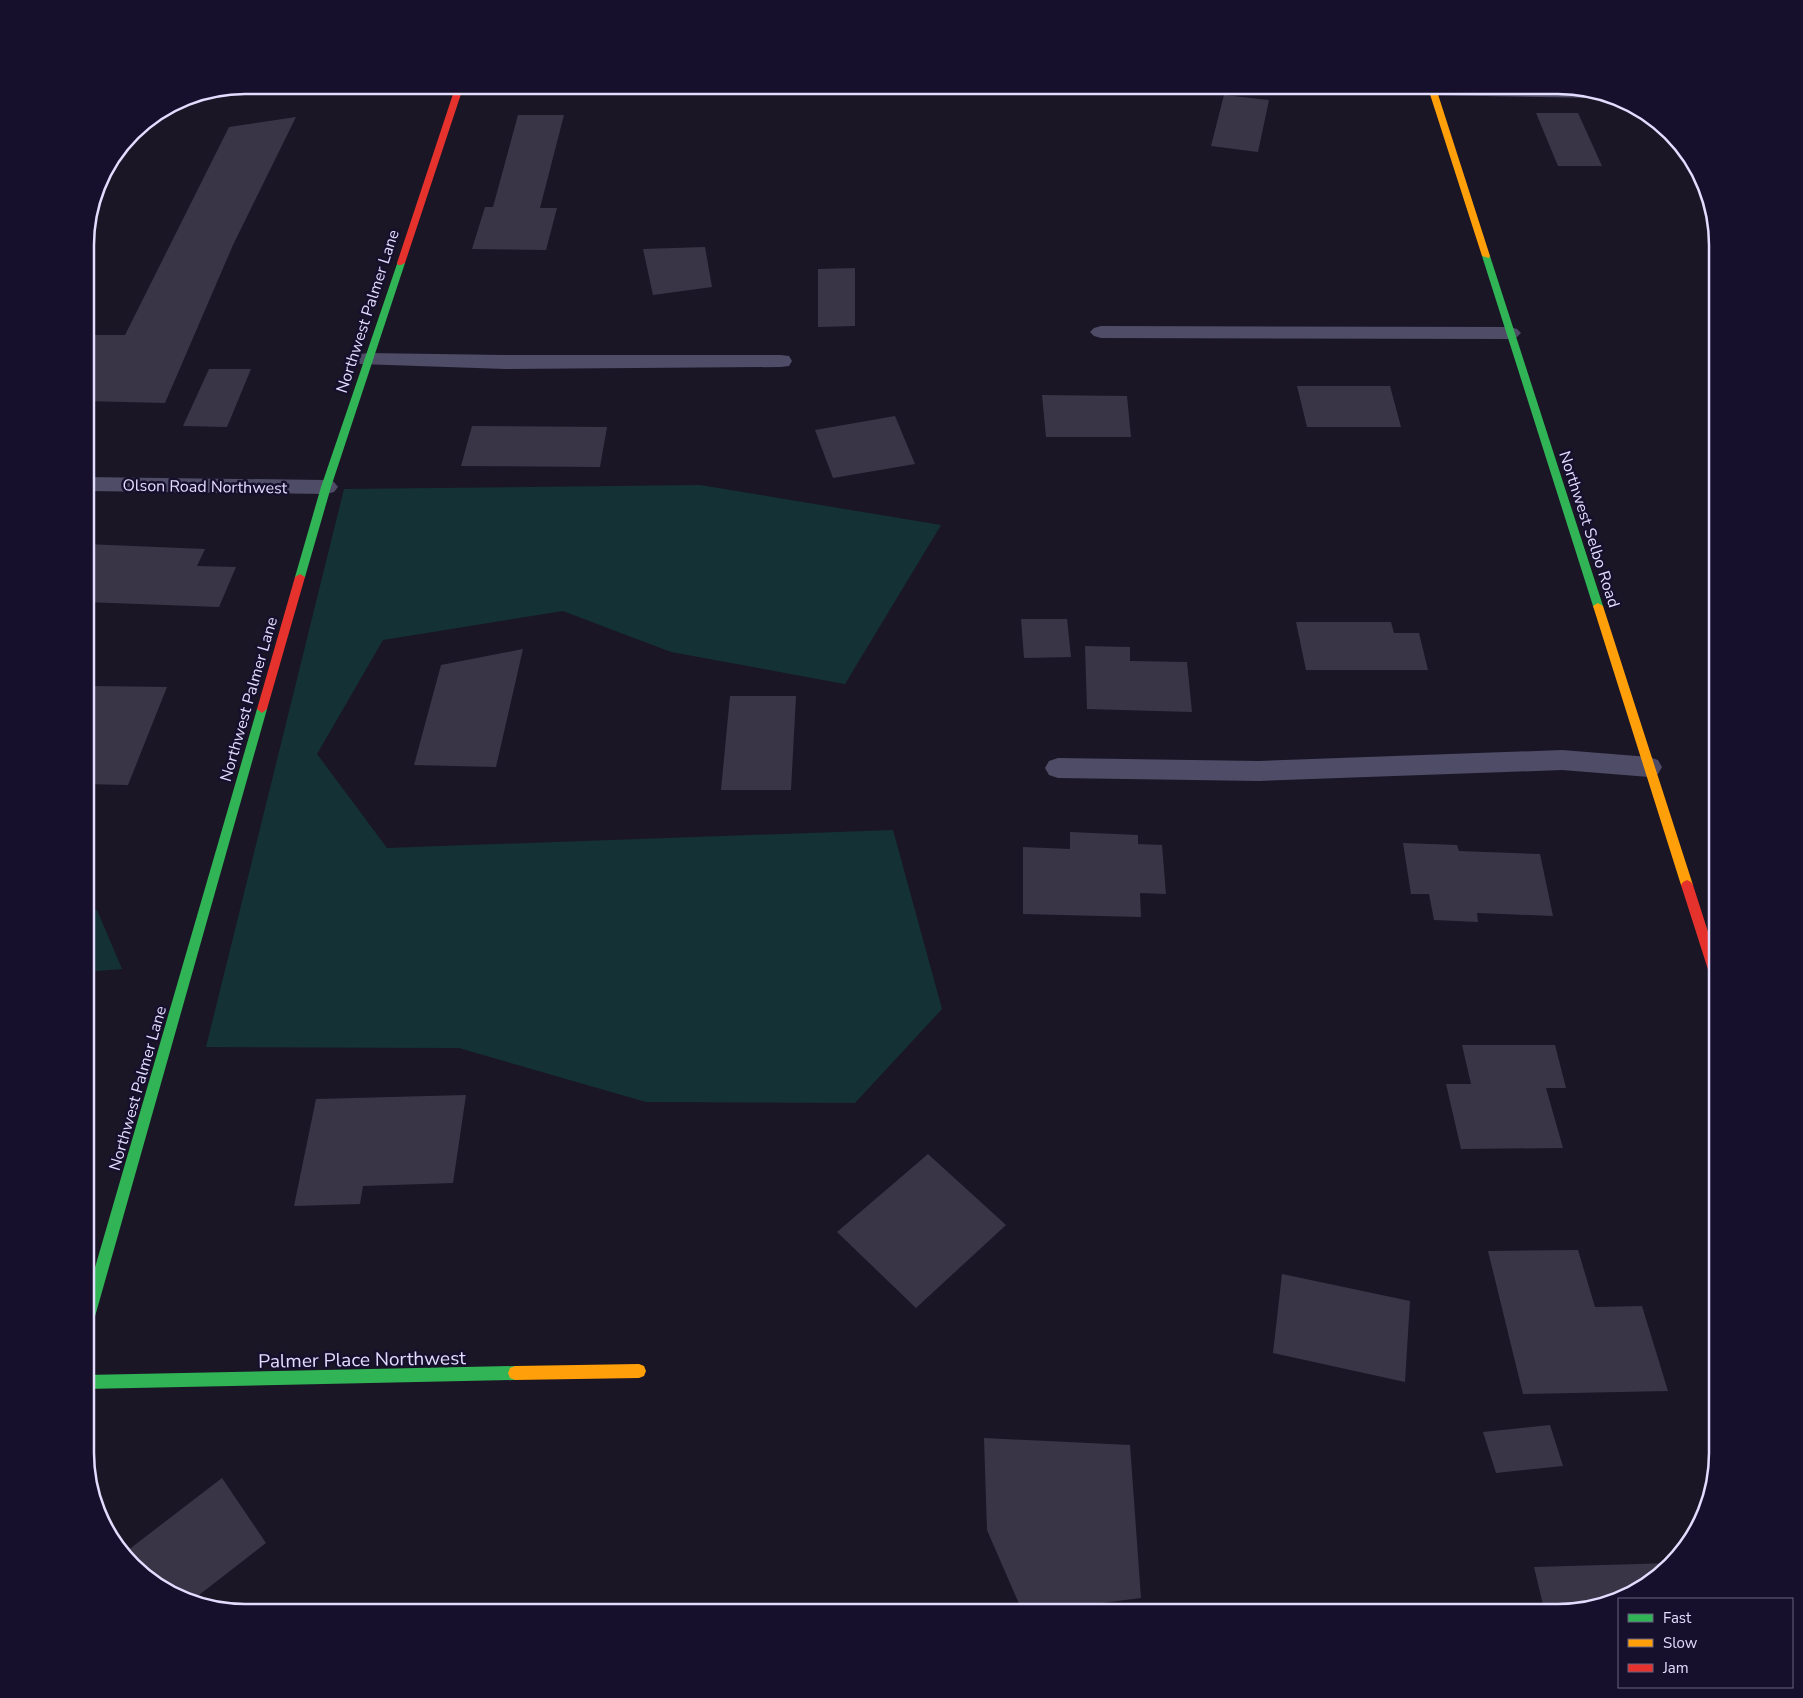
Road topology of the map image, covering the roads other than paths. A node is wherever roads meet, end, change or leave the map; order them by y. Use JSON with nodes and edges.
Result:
{"nodes":[{"id":1,"x":457,"y":94,"type":"edge"},
{"id":2,"x":1434,"y":94,"type":"edge"},
{"id":3,"x":1101,"y":332,"type":"dead end"},
{"id":4,"x":1510,"y":334,"type":"junction"},
{"id":5,"x":368,"y":359,"type":"junction"},
{"id":6,"x":781,"y":360,"type":"dead end"},
{"id":7,"x":94,"y":484,"type":"edge"},
{"id":8,"x":326,"y":487,"type":"junction"},
{"id":9,"x":1649,"y":767,"type":"junction"},
{"id":10,"x":1058,"y":768,"type":"dead end"},
{"id":11,"x":1709,"y":954,"type":"edge"},
{"id":12,"x":94,"y":1296,"type":"edge"},
{"id":13,"x":639,"y":1371,"type":"dead end"},
{"id":14,"x":94,"y":1382,"type":"edge"}],
"edges":[{"from":1,"to":5,"type":"street","name":"Northwest Palmer Lane"},
{"from":2,"to":4,"type":"street","name":"Northwest Selbo Road"},
{"from":3,"to":4,"type":"street"},
{"from":4,"to":9,"type":"street","name":"Northwest Selbo Road"},
{"from":5,"to":6,"type":"street"},
{"from":5,"to":8,"type":"street","name":"Northwest Palmer Lane"},
{"from":7,"to":8,"type":"street","name":"Olson Road Northwest"},
{"from":8,"to":12,"type":"street","name":"Northwest Palmer Lane"},
{"from":9,"to":10,"type":"street"},
{"from":9,"to":11,"type":"street","name":"Northwest Selbo Road"},
{"from":13,"to":14,"type":"street","name":"Palmer Place Northwest"}]}
